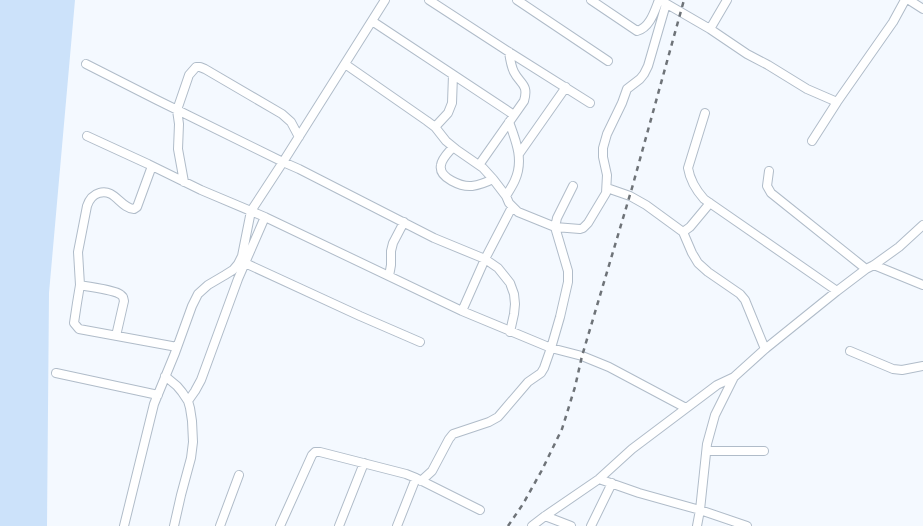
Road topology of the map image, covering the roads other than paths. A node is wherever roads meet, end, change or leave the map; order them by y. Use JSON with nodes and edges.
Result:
{"nodes":[{"id":1,"x":385,"y":0,"type":"edge"},
{"id":2,"x":517,"y":0,"type":"edge"},
{"id":3,"x":591,"y":0,"type":"edge"},
{"id":4,"x":726,"y":0,"type":"edge"},
{"id":5,"x":905,"y":0,"type":"edge"},
{"id":6,"x":909,"y":0,"type":"edge"},
{"id":7,"x":430,"y":1,"type":"edge"},
{"id":8,"x":662,"y":1,"type":"edge"},
{"id":9,"x":923,"y":9,"type":"edge"},
{"id":10,"x":372,"y":21,"type":"junction"},
{"id":11,"x":710,"y":29,"type":"junction"},
{"id":12,"x":509,"y":52,"type":"junction"},
{"id":13,"x":608,"y":61,"type":"dead end"},
{"id":14,"x":86,"y":64,"type":"dead end"},
{"id":15,"x":345,"y":64,"type":"junction"},
{"id":16,"x":453,"y":75,"type":"junction"},
{"id":17,"x":566,"y":87,"type":"junction"},
{"id":18,"x":837,"y":102,"type":"junction"},
{"id":19,"x":590,"y":103,"type":"dead end"},
{"id":20,"x":177,"y":110,"type":"junction"},
{"id":21,"x":705,"y":113,"type":"dead end"},
{"id":22,"x":511,"y":118,"type":"junction"},
{"id":23,"x":435,"y":127,"type":"junction"},
{"id":24,"x":87,"y":136,"type":"dead end"},
{"id":25,"x":299,"y":137,"type":"junction"},
{"id":26,"x":812,"y":142,"type":"dead end"},
{"id":27,"x":453,"y":146,"type":"junction"},
{"id":28,"x":519,"y":154,"type":"junction"},
{"id":29,"x":283,"y":162,"type":"junction"},
{"id":30,"x":479,"y":165,"type":"junction"},
{"id":31,"x":152,"y":166,"type":"junction"},
{"id":32,"x":768,"y":171,"type":"dead end"},
{"id":33,"x":493,"y":179,"type":"junction"},
{"id":34,"x":184,"y":182,"type":"junction"},
{"id":35,"x":573,"y":186,"type":"dead end"},
{"id":36,"x":607,"y":188,"type":"junction"},
{"id":37,"x":506,"y":196,"type":"junction"},
{"id":38,"x":710,"y":203,"type":"junction"},
{"id":39,"x":512,"y":207,"type":"junction"},
{"id":40,"x":251,"y":211,"type":"junction"},
{"id":41,"x":265,"y":217,"type":"junction"},
{"id":42,"x":404,"y":222,"type":"junction"},
{"id":43,"x":923,"y":226,"type":"edge"},
{"id":44,"x":555,"y":227,"type":"junction"},
{"id":45,"x":682,"y":232,"type":"junction"},
{"id":46,"x":485,"y":259,"type":"junction"},
{"id":47,"x":245,"y":263,"type":"junction"},
{"id":48,"x":874,"y":265,"type":"junction"},
{"id":49,"x":866,"y":269,"type":"junction"},
{"id":50,"x":389,"y":276,"type":"junction"},
{"id":51,"x":80,"y":285,"type":"junction"},
{"id":52,"x":923,"y":285,"type":"edge"},
{"id":53,"x":837,"y":291,"type":"junction"},
{"id":54,"x":462,"y":311,"type":"junction"},
{"id":55,"x":510,"y":332,"type":"junction"},
{"id":56,"x":116,"y":336,"type":"junction"},
{"id":57,"x":420,"y":342,"type":"dead end"},
{"id":58,"x":177,"y":348,"type":"junction"},
{"id":59,"x":551,"y":348,"type":"junction"},
{"id":60,"x":765,"y":349,"type":"junction"},
{"id":61,"x":850,"y":351,"type":"dead end"},
{"id":62,"x":923,"y":366,"type":"edge"},
{"id":63,"x":56,"y":373,"type":"dead end"},
{"id":64,"x":166,"y":376,"type":"junction"},
{"id":65,"x":734,"y":377,"type":"junction"},
{"id":66,"x":158,"y":395,"type":"junction"},
{"id":67,"x":188,"y":402,"type":"junction"},
{"id":68,"x":686,"y":408,"type":"junction"},
{"id":69,"x":707,"y":451,"type":"junction"},
{"id":70,"x":764,"y":451,"type":"dead end"},
{"id":71,"x":364,"y":463,"type":"junction"},
{"id":72,"x":239,"y":475,"type":"dead end"},
{"id":73,"x":418,"y":479,"type":"junction"},
{"id":74,"x":599,"y":479,"type":"junction"},
{"id":75,"x":612,"y":484,"type":"junction"},
{"id":76,"x":480,"y":510,"type":"dead end"},
{"id":77,"x":700,"y":510,"type":"junction"},
{"id":78,"x":545,"y":516,"type":"junction"},
{"id":79,"x":124,"y":526,"type":"edge"},
{"id":80,"x":174,"y":526,"type":"edge"},
{"id":81,"x":220,"y":526,"type":"edge"},
{"id":82,"x":280,"y":526,"type":"edge"},
{"id":83,"x":339,"y":526,"type":"edge"},
{"id":84,"x":397,"y":526,"type":"edge"},
{"id":85,"x":532,"y":526,"type":"edge"},
{"id":86,"x":571,"y":526,"type":"edge"},
{"id":87,"x":591,"y":526,"type":"edge"},
{"id":88,"x":697,"y":526,"type":"edge"},
{"id":89,"x":747,"y":526,"type":"edge"}],
"edges":[{"from":1,"to":10,"type":"street"},
{"from":2,"to":13,"type":"street"},
{"from":3,"to":8,"type":"street"},
{"from":4,"to":11,"type":"street"},
{"from":5,"to":18,"type":"street"},
{"from":6,"to":9,"type":"street"},
{"from":7,"to":12,"type":"street"},
{"from":8,"to":11,"type":"street"},
{"from":8,"to":36,"type":"street"},
{"from":10,"to":15,"type":"street"},
{"from":10,"to":16,"type":"street"},
{"from":11,"to":18,"type":"street"},
{"from":12,"to":17,"type":"street"},
{"from":12,"to":22,"type":"street"},
{"from":14,"to":20,"type":"street"},
{"from":15,"to":23,"type":"street"},
{"from":15,"to":25,"type":"street"},
{"from":16,"to":22,"type":"street"},
{"from":16,"to":23,"type":"street"},
{"from":17,"to":19,"type":"street"},
{"from":17,"to":28,"type":"street"},
{"from":18,"to":26,"type":"street"},
{"from":20,"to":25,"type":"street"},
{"from":20,"to":29,"type":"street"},
{"from":20,"to":34,"type":"street"},
{"from":21,"to":38,"type":"street"},
{"from":22,"to":28,"type":"street"},
{"from":22,"to":30,"type":"street"},
{"from":23,"to":27,"type":"street"},
{"from":24,"to":31,"type":"street"},
{"from":25,"to":29,"type":"street"},
{"from":27,"to":30,"type":"street"},
{"from":27,"to":33,"type":"street"},
{"from":28,"to":37,"type":"street"},
{"from":29,"to":40,"type":"street"},
{"from":29,"to":42,"type":"street"},
{"from":30,"to":33,"type":"street"},
{"from":31,"to":34,"type":"street"},
{"from":31,"to":51,"type":"street"},
{"from":32,"to":49,"type":"street"},
{"from":33,"to":37,"type":"street"},
{"from":34,"to":40,"type":"street"},
{"from":35,"to":44,"type":"street"},
{"from":36,"to":44,"type":"street"},
{"from":36,"to":45,"type":"street"},
{"from":37,"to":39,"type":"street"},
{"from":38,"to":45,"type":"street"},
{"from":38,"to":53,"type":"street"},
{"from":39,"to":44,"type":"street"},
{"from":39,"to":46,"type":"street"},
{"from":40,"to":41,"type":"street"},
{"from":40,"to":58,"type":"street"},
{"from":41,"to":47,"type":"street"},
{"from":41,"to":50,"type":"street"},
{"from":42,"to":46,"type":"street"},
{"from":42,"to":50,"type":"street"},
{"from":43,"to":48,"type":"street"},
{"from":44,"to":59,"type":"street"},
{"from":45,"to":60,"type":"street"},
{"from":46,"to":54,"type":"street"},
{"from":46,"to":55,"type":"street"},
{"from":47,"to":57,"type":"street"},
{"from":47,"to":67,"type":"street"},
{"from":48,"to":49,"type":"street"},
{"from":48,"to":52,"type":"street"},
{"from":49,"to":53,"type":"street"},
{"from":50,"to":54,"type":"street"},
{"from":51,"to":56,"type":"street"},
{"from":51,"to":56,"type":"street"},
{"from":53,"to":60,"type":"street"},
{"from":54,"to":55,"type":"street"},
{"from":55,"to":59,"type":"street"},
{"from":56,"to":58,"type":"street"},
{"from":58,"to":64,"type":"street"},
{"from":59,"to":68,"type":"street"},
{"from":59,"to":73,"type":"street"},
{"from":60,"to":65,"type":"street"},
{"from":61,"to":62,"type":"street"},
{"from":63,"to":66,"type":"street"},
{"from":64,"to":66,"type":"street"},
{"from":64,"to":67,"type":"street"},
{"from":65,"to":68,"type":"street"},
{"from":65,"to":69,"type":"street"},
{"from":66,"to":79,"type":"street"},
{"from":67,"to":80,"type":"street"},
{"from":68,"to":74,"type":"street"},
{"from":69,"to":70,"type":"street"},
{"from":69,"to":77,"type":"street"},
{"from":71,"to":73,"type":"street"},
{"from":71,"to":82,"type":"street"},
{"from":71,"to":83,"type":"street"},
{"from":72,"to":81,"type":"street"},
{"from":73,"to":76,"type":"street"},
{"from":73,"to":84,"type":"street"},
{"from":74,"to":75,"type":"street"},
{"from":74,"to":78,"type":"street"},
{"from":75,"to":77,"type":"street"},
{"from":75,"to":87,"type":"street"},
{"from":77,"to":88,"type":"street"},
{"from":77,"to":89,"type":"street"},
{"from":78,"to":85,"type":"street"},
{"from":78,"to":86,"type":"street"}]}
